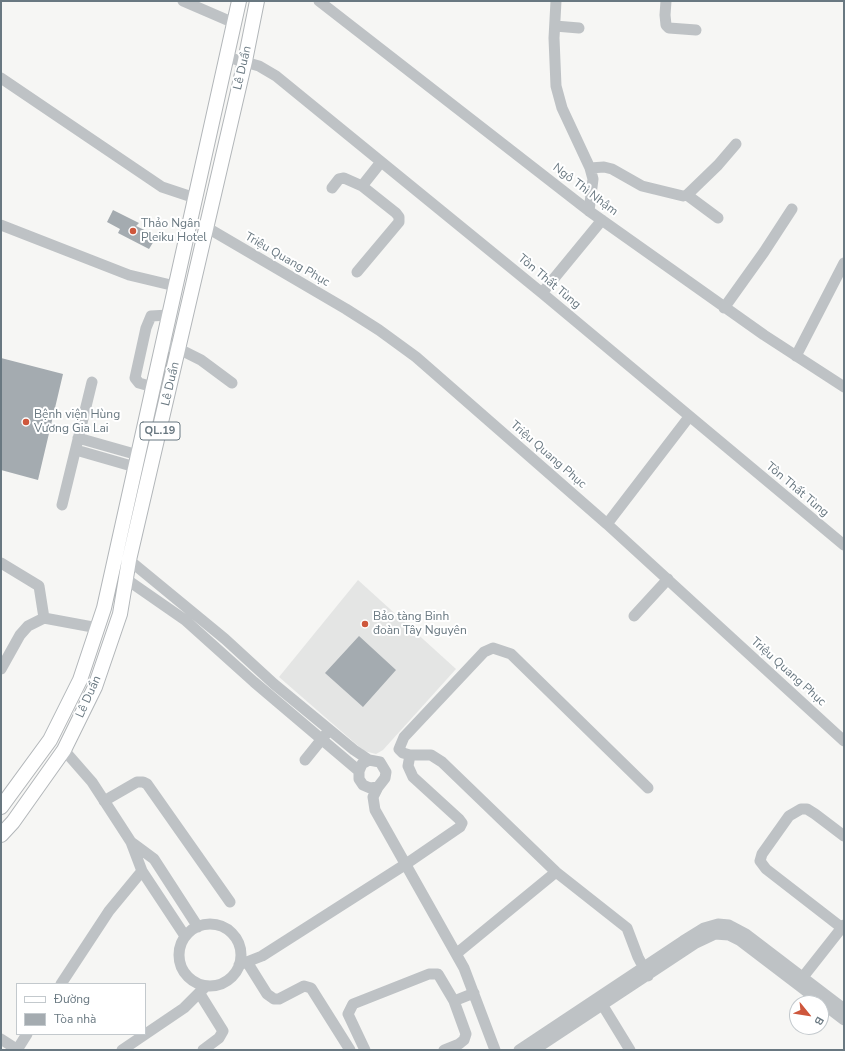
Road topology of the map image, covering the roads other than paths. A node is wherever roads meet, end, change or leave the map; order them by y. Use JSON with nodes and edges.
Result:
{"nodes":[{"id":1,"x":183,"y":1,"type":"edge"},
{"id":2,"x":239,"y":1,"type":"edge"},
{"id":3,"x":257,"y":1,"type":"edge"},
{"id":4,"x":319,"y":1,"type":"edge"},
{"id":5,"x":556,"y":1,"type":"edge"},
{"id":6,"x":666,"y":1,"type":"edge"},
{"id":7,"x":234,"y":23,"type":"junction"},
{"id":8,"x":555,"y":26,"type":"junction"},
{"id":9,"x":579,"y":28,"type":"dead end"},
{"id":10,"x":696,"y":30,"type":"dead end"},
{"id":11,"x":227,"y":57,"type":"junction"},
{"id":12,"x":245,"y":61,"type":"junction"},
{"id":13,"x":1,"y":78,"type":"edge"},
{"id":14,"x":736,"y":144,"type":"dead end"},
{"id":15,"x":381,"y":162,"type":"junction"},
{"id":16,"x":590,"y":168,"type":"junction"},
{"id":17,"x":362,"y":186,"type":"junction"},
{"id":18,"x":332,"y":188,"type":"dead end"},
{"id":19,"x":687,"y":196,"type":"junction"},
{"id":20,"x":195,"y":198,"type":"junction"},
{"id":21,"x":792,"y":209,"type":"dead end"},
{"id":22,"x":589,"y":211,"type":"junction"},
{"id":23,"x":718,"y":218,"type":"dead end"},
{"id":24,"x":602,"y":220,"type":"junction"},
{"id":25,"x":1,"y":225,"type":"edge"},
{"id":26,"x":206,"y":227,"type":"junction"},
{"id":27,"x":844,"y":263,"type":"edge"},
{"id":28,"x":357,"y":272,"type":"dead end"},
{"id":29,"x":176,"y":286,"type":"junction"},
{"id":30,"x":542,"y":293,"type":"junction"},
{"id":31,"x":724,"y":308,"type":"junction"},
{"id":32,"x":169,"y":315,"type":"junction"},
{"id":33,"x":162,"y":345,"type":"junction"},
{"id":34,"x":179,"y":349,"type":"junction"},
{"id":35,"x":796,"y":356,"type":"junction"},
{"id":36,"x":92,"y":382,"type":"dead end"},
{"id":37,"x":232,"y":383,"type":"dead end"},
{"id":38,"x":152,"y":387,"type":"junction"},
{"id":39,"x":844,"y":387,"type":"edge"},
{"id":40,"x":689,"y":417,"type":"junction"},
{"id":41,"x":78,"y":438,"type":"junction"},
{"id":42,"x":76,"y":450,"type":"junction"},
{"id":43,"x":136,"y":461,"type":"junction"},
{"id":44,"x":62,"y":505,"type":"dead end"},
{"id":45,"x":607,"y":524,"type":"junction"},
{"id":46,"x":844,"y":545,"type":"edge"},
{"id":47,"x":129,"y":560,"type":"junction"},
{"id":48,"x":1,"y":563,"type":"edge"},
{"id":49,"x":126,"y":579,"type":"junction"},
{"id":50,"x":668,"y":579,"type":"junction"},
{"id":51,"x":188,"y":616,"type":"junction"},
{"id":52,"x":634,"y":616,"type":"dead end"},
{"id":53,"x":44,"y":618,"type":"junction"},
{"id":54,"x":98,"y":628,"type":"junction"},
{"id":55,"x":225,"y":639,"type":"junction"},
{"id":56,"x":216,"y":647,"type":"junction"},
{"id":57,"x":1,"y":669,"type":"edge"},
{"id":58,"x":271,"y":688,"type":"junction"},
{"id":59,"x":330,"y":730,"type":"junction"},
{"id":60,"x":322,"y":739,"type":"junction"},
{"id":61,"x":50,"y":740,"type":"junction"},
{"id":62,"x":844,"y":741,"type":"edge"},
{"id":63,"x":64,"y":750,"type":"junction"},
{"id":64,"x":410,"y":755,"type":"junction"},
{"id":65,"x":305,"y":760,"type":"dead end"},
{"id":66,"x":369,"y":760,"type":"junction"},
{"id":67,"x":358,"y":771,"type":"junction"},
{"id":68,"x":378,"y":787,"type":"junction"},
{"id":69,"x":648,"y":788,"type":"dead end"},
{"id":70,"x":104,"y":801,"type":"junction"},
{"id":71,"x":1,"y":807,"type":"edge"},
{"id":72,"x":1,"y":836,"type":"edge"},
{"id":73,"x":844,"y":836,"type":"edge"},
{"id":74,"x":131,"y":842,"type":"junction"},
{"id":75,"x":406,"y":864,"type":"junction"},
{"id":76,"x":142,"y":871,"type":"junction"},
{"id":77,"x":556,"y":872,"type":"junction"},
{"id":78,"x":170,"y":884,"type":"junction"},
{"id":79,"x":156,"y":893,"type":"junction"},
{"id":80,"x":230,"y":902,"type":"dead end"},
{"id":81,"x":198,"y":926,"type":"junction"},
{"id":82,"x":843,"y":926,"type":"edge"},
{"id":83,"x":185,"y":936,"type":"junction"},
{"id":84,"x":456,"y":954,"type":"junction"},
{"id":85,"x":243,"y":963,"type":"junction"},
{"id":86,"x":646,"y":972,"type":"junction"},
{"id":87,"x":801,"y":981,"type":"junction"},
{"id":88,"x":62,"y":983,"type":"edge"},
{"id":89,"x":203,"y":990,"type":"junction"},
{"id":90,"x":474,"y":993,"type":"junction"},
{"id":91,"x":454,"y":1001,"type":"junction"},
{"id":92,"x":600,"y":1002,"type":"junction"},
{"id":93,"x":842,"y":1013,"type":"edge"},
{"id":94,"x":555,"y":1032,"type":"junction"},
{"id":95,"x":146,"y":1034,"type":"edge"},
{"id":96,"x":27,"y":1035,"type":"edge"},
{"id":97,"x":144,"y":1035,"type":"edge"},
{"id":98,"x":1,"y":1039,"type":"edge"},
{"id":99,"x":18,"y":1050,"type":"edge"},
{"id":100,"x":122,"y":1050,"type":"edge"},
{"id":101,"x":203,"y":1050,"type":"edge"},
{"id":102,"x":350,"y":1050,"type":"edge"},
{"id":103,"x":365,"y":1050,"type":"edge"},
{"id":104,"x":444,"y":1050,"type":"edge"},
{"id":105,"x":495,"y":1050,"type":"edge"},
{"id":106,"x":520,"y":1050,"type":"edge"},
{"id":107,"x":534,"y":1050,"type":"edge"},
{"id":108,"x":630,"y":1050,"type":"edge"}],
"edges":[{"from":1,"to":7,"type":"street"},
{"from":2,"to":7,"type":"main road","name":"Lê Duẩn","number":"QL.19"},
{"from":3,"to":12,"type":"main road","name":"Lê Duẩn","number":"QL.19"},
{"from":4,"to":22,"type":"street","name":"Ngô Thì Nhậm"},
{"from":5,"to":8,"type":"street"},
{"from":6,"to":10,"type":"street"},
{"from":7,"to":11,"type":"main road","name":"Lê Duẩn","number":"QL.19"},
{"from":8,"to":9,"type":"street"},
{"from":8,"to":16,"type":"street"},
{"from":11,"to":12,"type":"street","name":"Tôn Thất Tùng"},
{"from":11,"to":20,"type":"main road","name":"Lê Duẩn","number":"QL.19"},
{"from":12,"to":15,"type":"street","name":"Tôn Thất Tùng"},
{"from":12,"to":26,"type":"main road","name":"Lê Duẩn","number":"QL.19"},
{"from":13,"to":20,"type":"street"},
{"from":14,"to":19,"type":"street"},
{"from":15,"to":17,"type":"street"},
{"from":15,"to":30,"type":"street","name":"Tôn Thất Tùng"},
{"from":16,"to":19,"type":"street"},
{"from":16,"to":22,"type":"street"},
{"from":17,"to":18,"type":"street"},
{"from":17,"to":28,"type":"street"},
{"from":19,"to":23,"type":"street"},
{"from":20,"to":29,"type":"main road","name":"Lê Duẩn","number":"QL.19"},
{"from":21,"to":31,"type":"street"},
{"from":22,"to":24,"type":"street","name":"Ngô Thì Nhậm"},
{"from":24,"to":30,"type":"street"},
{"from":24,"to":31,"type":"street","name":"Ngô Thì Nhậm"},
{"from":25,"to":29,"type":"street"},
{"from":26,"to":34,"type":"main road","name":"Lê Duẩn","number":"QL.19"},
{"from":26,"to":45,"type":"street","name":"Triệu Quang Phục"},
{"from":27,"to":35,"type":"street"},
{"from":29,"to":32,"type":"main road","name":"Lê Duẩn","number":"QL.19"},
{"from":30,"to":40,"type":"street","name":"Tôn Thất Tùng"},
{"from":31,"to":35,"type":"street","name":"Ngô Thì Nhậm"},
{"from":32,"to":33,"type":"main road","name":"Lê Duẩn","number":"QL.19"},
{"from":32,"to":38,"type":"street"},
{"from":33,"to":34,"type":"street"},
{"from":33,"to":38,"type":"main road","name":"Lê Duẩn","number":"QL.19"},
{"from":34,"to":37,"type":"street"},
{"from":34,"to":47,"type":"main road","name":"Lê Duẩn","number":"QL.19"},
{"from":35,"to":39,"type":"street","name":"Ngô Thì Nhậm"},
{"from":36,"to":41,"type":"street"},
{"from":38,"to":43,"type":"main road","name":"Lê Duẩn","number":"QL.19"},
{"from":40,"to":45,"type":"street"},
{"from":40,"to":46,"type":"street","name":"Tôn Thất Tùng"},
{"from":41,"to":42,"type":"street"},
{"from":41,"to":43,"type":"street"},
{"from":42,"to":43,"type":"street"},
{"from":42,"to":44,"type":"street"},
{"from":43,"to":54,"type":"main road","name":"Lê Duẩn","number":"QL.19"},
{"from":45,"to":50,"type":"street","name":"Triệu Quang Phục"},
{"from":47,"to":49,"type":"main road","name":"Lê Duẩn","number":"QL.19"},
{"from":47,"to":51,"type":"street"},
{"from":48,"to":53,"type":"street"},
{"from":49,"to":51,"type":"street"},
{"from":49,"to":63,"type":"main road","name":"Lê Duẩn","number":"QL.19"},
{"from":50,"to":52,"type":"street"},
{"from":50,"to":62,"type":"street","name":"Triệu Quang Phục"},
{"from":51,"to":55,"type":"street"},
{"from":51,"to":56,"type":"street"},
{"from":53,"to":54,"type":"street"},
{"from":53,"to":57,"type":"street"},
{"from":54,"to":61,"type":"main road","name":"Lê Duẩn","number":"QL.19"},
{"from":55,"to":56,"type":"street"},
{"from":55,"to":58,"type":"street"},
{"from":56,"to":58,"type":"street"},
{"from":58,"to":59,"type":"street"},
{"from":58,"to":60,"type":"street"},
{"from":59,"to":60,"type":"street"},
{"from":59,"to":66,"type":"street"},
{"from":60,"to":65,"type":"street"},
{"from":60,"to":67,"type":"street"},
{"from":61,"to":63,"type":"main road"},
{"from":61,"to":71,"type":"main road","name":"Lê Duẩn","number":"QL.19"},
{"from":63,"to":70,"type":"street"},
{"from":63,"to":72,"type":"main road","name":"Lê Duẩn","number":"QL.19"},
{"from":64,"to":69,"type":"street"},
{"from":64,"to":75,"type":"street"},
{"from":64,"to":77,"type":"street"},
{"from":66,"to":67,"type":"street"},
{"from":66,"to":68,"type":"street"},
{"from":67,"to":68,"type":"street"},
{"from":68,"to":75,"type":"street"},
{"from":70,"to":74,"type":"street"},
{"from":70,"to":80,"type":"street"},
{"from":73,"to":82,"type":"street"},
{"from":74,"to":76,"type":"street"},
{"from":74,"to":78,"type":"street"},
{"from":75,"to":84,"type":"street"},
{"from":75,"to":85,"type":"street"},
{"from":76,"to":79,"type":"street"},
{"from":76,"to":88,"type":"street"},
{"from":77,"to":84,"type":"street"},
{"from":77,"to":86,"type":"street"},
{"from":78,"to":79,"type":"street"},
{"from":78,"to":81,"type":"street"},
{"from":79,"to":83,"type":"street"},
{"from":81,"to":83,"type":"street"},
{"from":81,"to":85,"type":"street"},
{"from":82,"to":87,"type":"street"},
{"from":83,"to":89,"type":"street"},
{"from":84,"to":90,"type":"street"},
{"from":85,"to":89,"type":"street"},
{"from":85,"to":102,"type":"street"},
{"from":86,"to":87,"type":"street"},
{"from":86,"to":92,"type":"street"},
{"from":87,"to":93,"type":"street"},
{"from":89,"to":95,"type":"street"},
{"from":89,"to":101,"type":"street"},
{"from":90,"to":91,"type":"street"},
{"from":90,"to":105,"type":"street"},
{"from":91,"to":103,"type":"street"},
{"from":91,"to":104,"type":"street"},
{"from":92,"to":94,"type":"street"},
{"from":92,"to":108,"type":"street"},
{"from":94,"to":106,"type":"street"},
{"from":94,"to":107,"type":"street"},
{"from":96,"to":99,"type":"street"},
{"from":97,"to":100,"type":"street"},
{"from":98,"to":99,"type":"street"}]}
